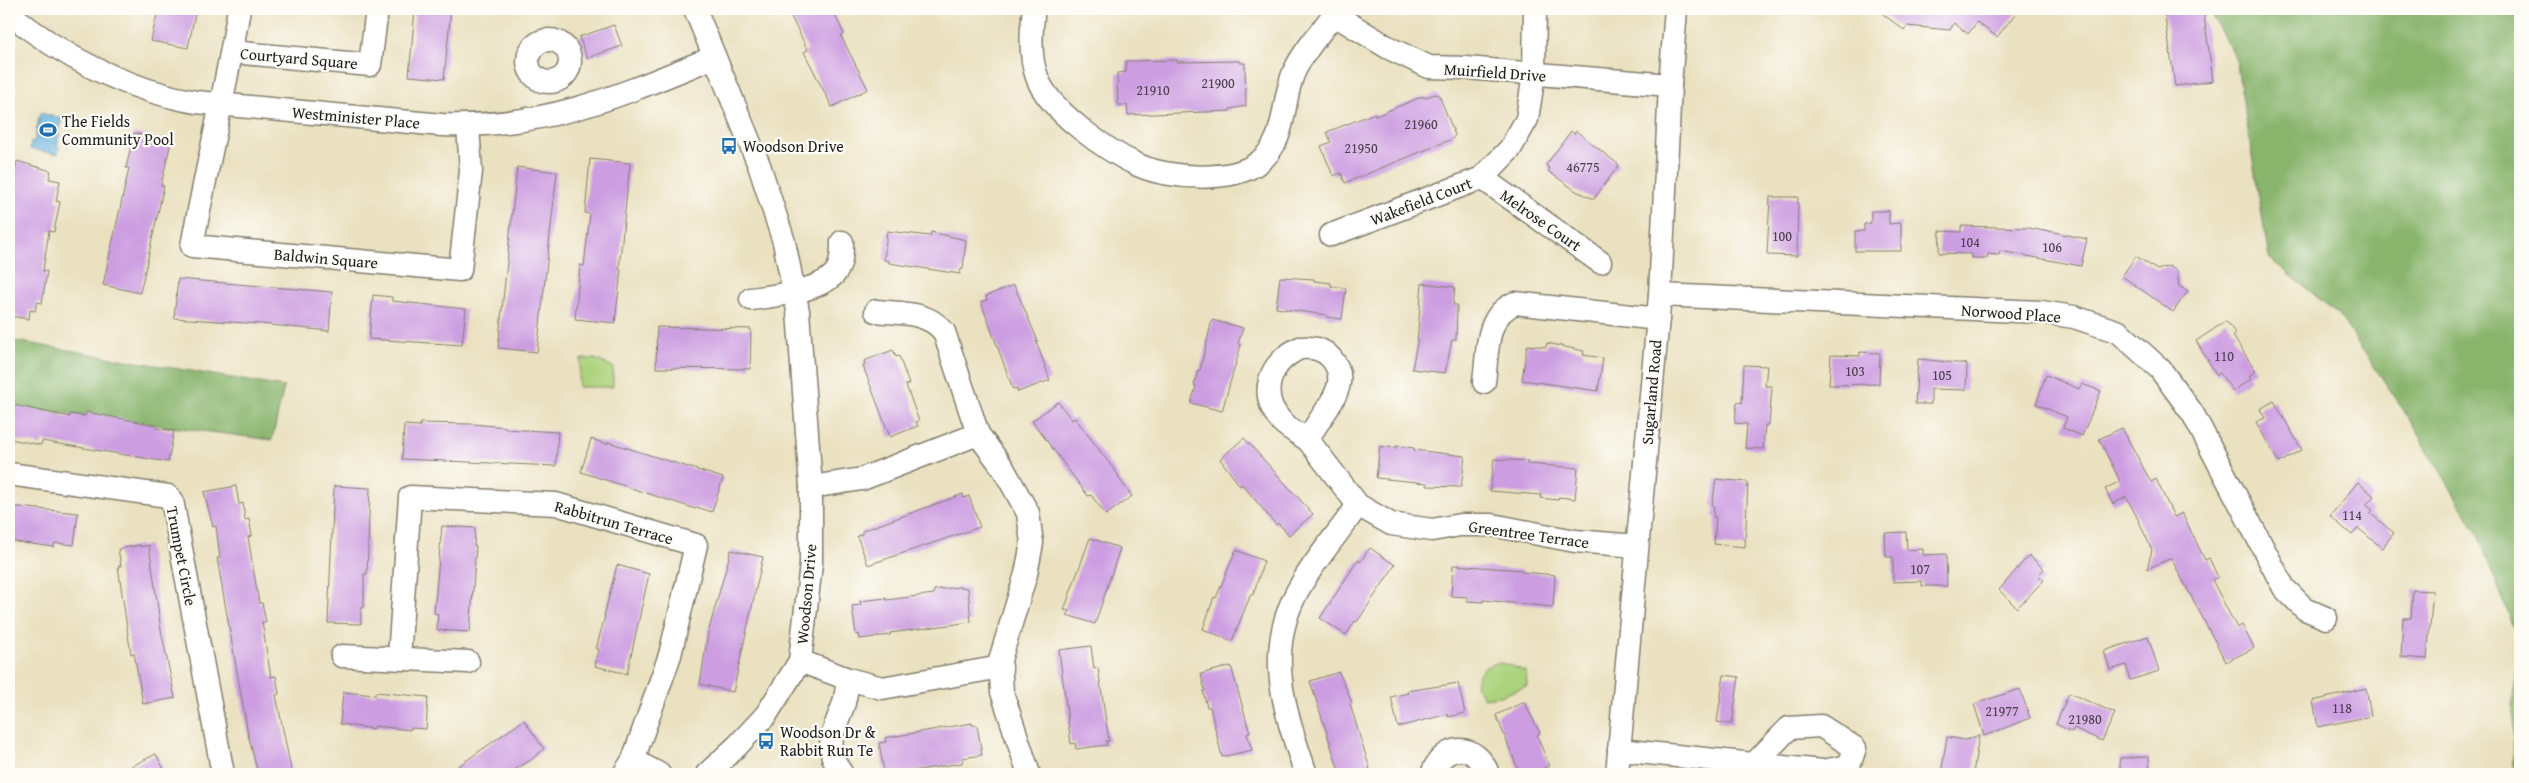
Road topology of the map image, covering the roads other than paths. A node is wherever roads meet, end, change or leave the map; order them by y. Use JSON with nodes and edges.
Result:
{"nodes":[{"id":1,"x":239,"y":9,"type":"edge"},
{"id":2,"x":377,"y":9,"type":"edge"},
{"id":3,"x":695,"y":9,"type":"edge"},
{"id":4,"x":1034,"y":9,"type":"edge"},
{"id":5,"x":1534,"y":9,"type":"edge"},
{"id":6,"x":1676,"y":9,"type":"edge"},
{"id":7,"x":1335,"y":11,"type":"edge"},
{"id":8,"x":12,"y":21,"type":"edge"},
{"id":9,"x":232,"y":52,"type":"junction"},
{"id":10,"x":714,"y":57,"type":"junction"},
{"id":11,"x":1534,"y":74,"type":"junction"},
{"id":12,"x":552,"y":82,"type":"dead end"},
{"id":13,"x":1670,"y":86,"type":"junction"},
{"id":14,"x":221,"y":104,"type":"junction"},
{"id":15,"x":564,"y":113,"type":"junction"},
{"id":16,"x":468,"y":126,"type":"junction"},
{"id":17,"x":1482,"y":178,"type":"junction"},
{"id":18,"x":1331,"y":235,"type":"dead end"},
{"id":19,"x":842,"y":242,"type":"dead end"},
{"id":20,"x":1600,"y":262,"type":"dead end"},
{"id":21,"x":795,"y":293,"type":"junction"},
{"id":22,"x":1660,"y":294,"type":"junction"},
{"id":23,"x":751,"y":299,"type":"dead end"},
{"id":24,"x":876,"y":311,"type":"dead end"},
{"id":25,"x":1658,"y":319,"type":"junction"},
{"id":26,"x":1484,"y":382,"type":"dead end"},
{"id":27,"x":978,"y":434,"type":"junction"},
{"id":28,"x":1308,"y":440,"type":"dead end"},
{"id":29,"x":9,"y":474,"type":"edge"},
{"id":30,"x":811,"y":487,"type":"junction"},
{"id":31,"x":1358,"y":505,"type":"junction"},
{"id":32,"x":1637,"y":546,"type":"junction"},
{"id":33,"x":2326,"y":618,"type":"dead end"},
{"id":34,"x":342,"y":656,"type":"dead end"},
{"id":35,"x":398,"y":658,"type":"junction"},
{"id":36,"x":800,"y":661,"type":"junction"},
{"id":37,"x":468,"y":662,"type":"dead end"},
{"id":38,"x":1001,"y":667,"type":"junction"},
{"id":39,"x":848,"y":679,"type":"junction"},
{"id":40,"x":1620,"y":750,"type":"junction"},
{"id":41,"x":1754,"y":764,"type":"dead end"},
{"id":42,"x":628,"y":767,"type":"edge"},
{"id":43,"x":223,"y":774,"type":"edge"},
{"id":44,"x":659,"y":774,"type":"edge"},
{"id":45,"x":707,"y":774,"type":"edge"},
{"id":46,"x":842,"y":774,"type":"edge"},
{"id":47,"x":1029,"y":774,"type":"edge"},
{"id":48,"x":1306,"y":774,"type":"edge"},
{"id":49,"x":1432,"y":774,"type":"edge"},
{"id":50,"x":1488,"y":774,"type":"edge"},
{"id":51,"x":1617,"y":774,"type":"edge"}],
"edges":[{"from":1,"to":9,"type":"street","name":"Courtyard Square"},
{"from":2,"to":9,"type":"street","name":"Courtyard Square"},
{"from":3,"to":10,"type":"street","name":"Woodson Drive"},
{"from":4,"to":7,"type":"street"},
{"from":5,"to":11,"type":"street","name":"Wakefield Court"},
{"from":6,"to":13,"type":"street","name":"Sugarland Road"},
{"from":7,"to":11,"type":"street","name":"Muirfield Drive"},
{"from":8,"to":14,"type":"street","name":"Westminister Place"},
{"from":9,"to":14,"type":"street","name":"Courtyard Square"},
{"from":10,"to":15,"type":"street","name":"Westminister Place"},
{"from":10,"to":21,"type":"street","name":"Woodson Drive"},
{"from":11,"to":13,"type":"street","name":"Muirfield Drive"},
{"from":11,"to":17,"type":"street","name":"Wakefield Court"},
{"from":12,"to":15,"type":"street"},
{"from":13,"to":22,"type":"street","name":"Sugarland Road"},
{"from":14,"to":16,"type":"street","name":"Westminister Place"},
{"from":14,"to":16,"type":"street","name":"Baldwin Square"},
{"from":15,"to":16,"type":"street","name":"Westminister Place"},
{"from":17,"to":18,"type":"street","name":"Wakefield Court"},
{"from":17,"to":20,"type":"street","name":"Melrose Court"},
{"from":19,"to":21,"type":"street"},
{"from":21,"to":23,"type":"street"},
{"from":21,"to":30,"type":"street","name":"Woodson Drive"},
{"from":22,"to":25,"type":"street","name":"Sugarland Road"},
{"from":22,"to":33,"type":"street","name":"Norwood Place"},
{"from":24,"to":27,"type":"street"},
{"from":25,"to":26,"type":"street"},
{"from":25,"to":32,"type":"street","name":"Sugarland Road"},
{"from":27,"to":30,"type":"street"},
{"from":27,"to":38,"type":"street"},
{"from":28,"to":31,"type":"street","name":"Greentree Terrace"},
{"from":29,"to":43,"type":"street","name":"Trumpet Circle"},
{"from":30,"to":36,"type":"street","name":"Woodson Drive"},
{"from":31,"to":32,"type":"street","name":"Greentree Terrace"},
{"from":31,"to":48,"type":"street"},
{"from":32,"to":40,"type":"street","name":"Sugarland Road"},
{"from":34,"to":35,"type":"street"},
{"from":35,"to":37,"type":"street"},
{"from":35,"to":42,"type":"street","name":"Rabbitrun Terrace"},
{"from":36,"to":39,"type":"street"},
{"from":36,"to":45,"type":"street","name":"Woodson Drive"},
{"from":38,"to":39,"type":"street"},
{"from":38,"to":47,"type":"street"},
{"from":39,"to":46,"type":"street"},
{"from":40,"to":41,"type":"street"},
{"from":40,"to":51,"type":"street","name":"Sugarland Road"},
{"from":42,"to":44,"type":"street","name":"Rabbitrun Terrace"},
{"from":49,"to":50,"type":"street"}]}
